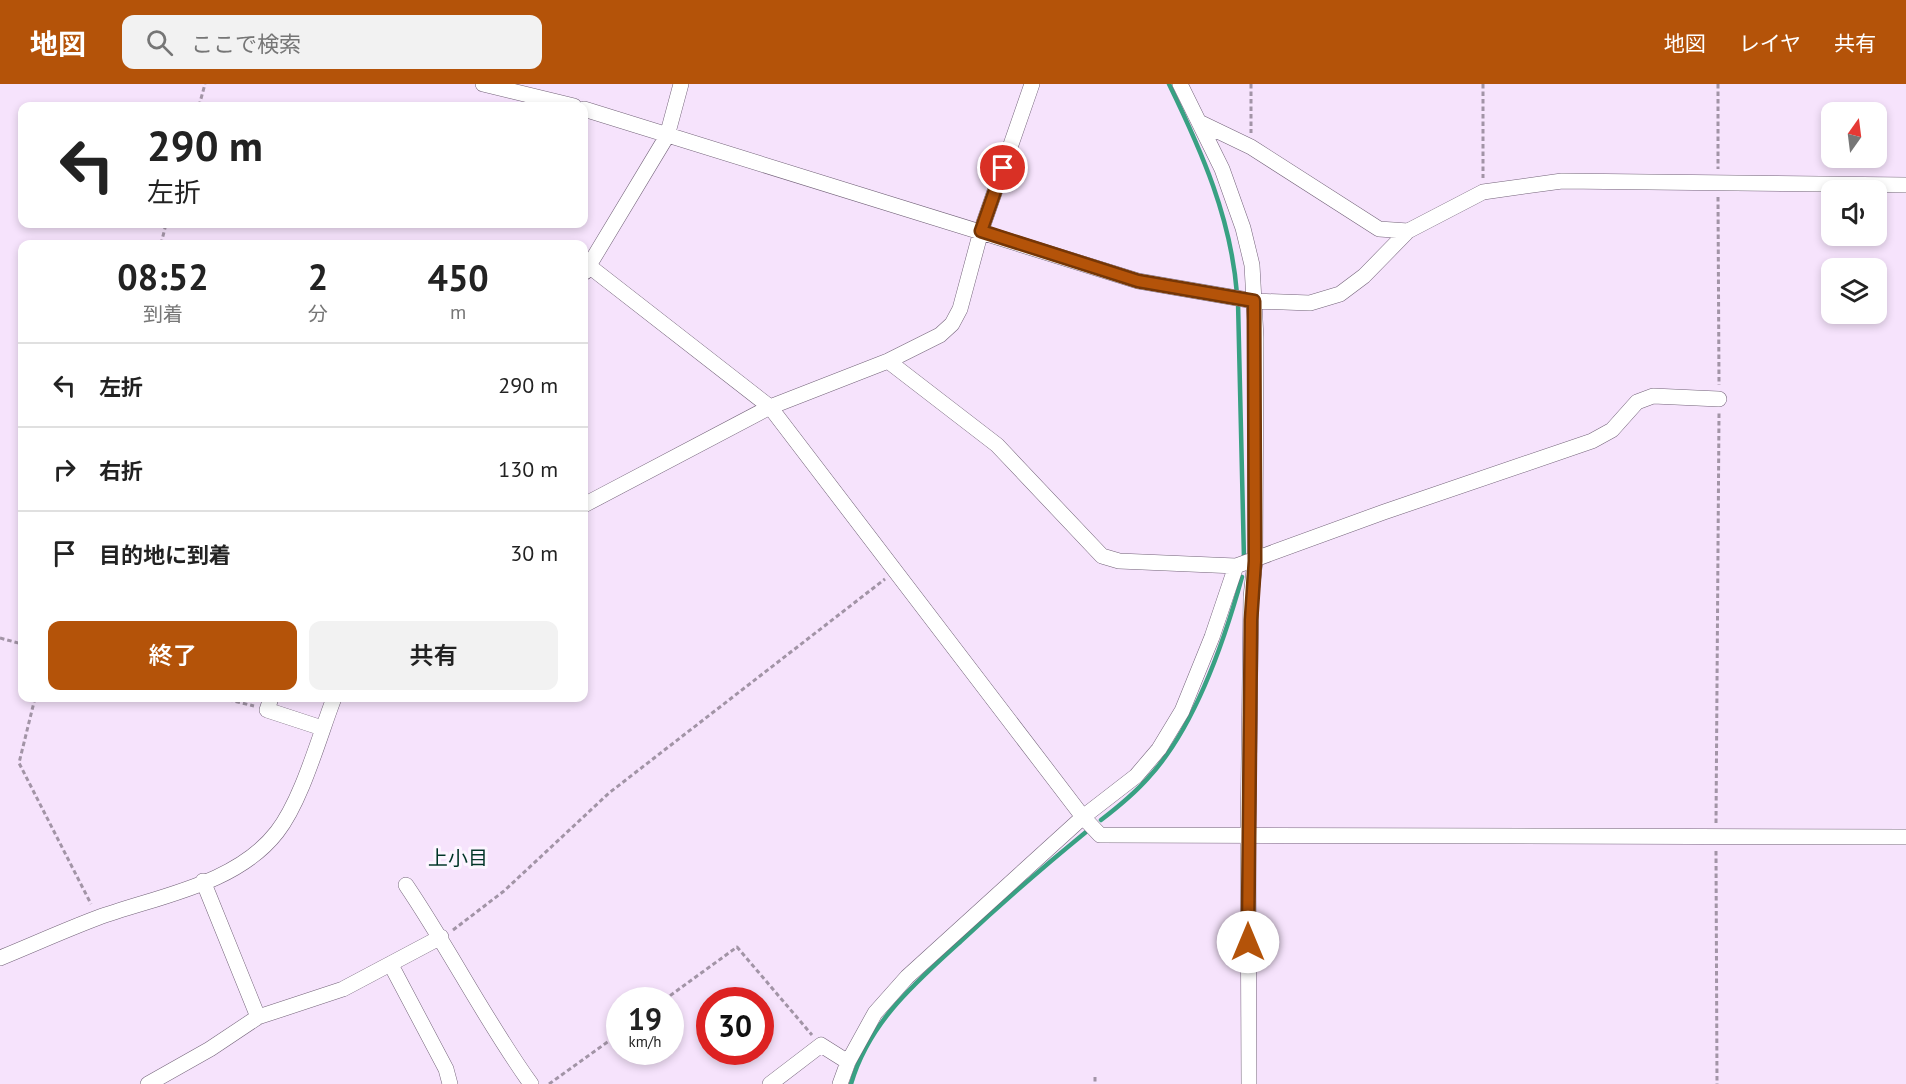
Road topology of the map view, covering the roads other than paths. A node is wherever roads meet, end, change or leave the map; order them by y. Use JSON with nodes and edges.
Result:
{"nodes":[{"id":1,"x":483,"y":84,"type":"edge"},
{"id":2,"x":681,"y":84,"type":"edge"},
{"id":3,"x":1032,"y":84,"type":"edge"},
{"id":4,"x":1180,"y":84,"type":"edge"},
{"id":5,"x":557,"y":102,"type":"edge"},
{"id":6,"x":588,"y":110,"type":"edge"},
{"id":7,"x":1199,"y":122,"type":"junction"},
{"id":8,"x":667,"y":136,"type":"junction"},
{"id":9,"x":1906,"y":184,"type":"edge"},
{"id":10,"x":981,"y":231,"type":"junction"},
{"id":11,"x":1408,"y":231,"type":"junction"},
{"id":12,"x":588,"y":267,"type":"edge"},
{"id":13,"x":588,"y":271,"type":"edge"},
{"id":14,"x":1254,"y":301,"type":"junction"},
{"id":15,"x":888,"y":361,"type":"junction"},
{"id":16,"x":1719,"y":399,"type":"road end"},
{"id":17,"x":770,"y":407,"type":"junction"},
{"id":18,"x":588,"y":503,"type":"edge"},
{"id":19,"x":1255,"y":561,"type":"junction"},
{"id":20,"x":1236,"y":567,"type":"junction"},
{"id":21,"x":332,"y":702,"type":"edge"},
{"id":22,"x":269,"y":704,"type":"edge"},
{"id":23,"x":322,"y":728,"type":"junction"},
{"id":24,"x":1083,"y":817,"type":"junction"},
{"id":25,"x":1248,"y":836,"type":"junction"},
{"id":26,"x":1906,"y":837,"type":"edge"},
{"id":27,"x":203,"y":881,"type":"junction"},
{"id":28,"x":406,"y":885,"type":"dead end"},
{"id":29,"x":441,"y":937,"type":"junction"},
{"id":30,"x":0,"y":958,"type":"edge"},
{"id":31,"x":391,"y":965,"type":"junction"},
{"id":32,"x":258,"y":1017,"type":"junction"},
{"id":33,"x":848,"y":1062,"type":"junction"},
{"id":34,"x":148,"y":1084,"type":"edge"},
{"id":35,"x":450,"y":1084,"type":"edge"},
{"id":36,"x":531,"y":1084,"type":"edge"},
{"id":37,"x":770,"y":1084,"type":"edge"},
{"id":38,"x":840,"y":1084,"type":"edge"},
{"id":39,"x":1249,"y":1084,"type":"edge"}],
"edges":[{"from":1,"to":5,"type":"street"},
{"from":2,"to":8,"type":"street"},
{"from":3,"to":10,"type":"street"},
{"from":4,"to":7,"type":"street"},
{"from":6,"to":8,"type":"street"},
{"from":7,"to":11,"type":"street"},
{"from":7,"to":14,"type":"street"},
{"from":8,"to":10,"type":"street"},
{"from":8,"to":12,"type":"street"},
{"from":9,"to":11,"type":"street"},
{"from":10,"to":14,"type":"street"},
{"from":10,"to":15,"type":"street"},
{"from":11,"to":14,"type":"street"},
{"from":13,"to":17,"type":"street"},
{"from":14,"to":19,"type":"street"},
{"from":15,"to":17,"type":"street"},
{"from":15,"to":20,"type":"street"},
{"from":16,"to":19,"type":"street"},
{"from":17,"to":18,"type":"street"},
{"from":17,"to":24,"type":"street"},
{"from":19,"to":20,"type":"street"},
{"from":19,"to":25,"type":"street"},
{"from":20,"to":24,"type":"street"},
{"from":21,"to":23,"type":"street"},
{"from":22,"to":23,"type":"street"},
{"from":23,"to":27,"type":"street"},
{"from":24,"to":25,"type":"street"},
{"from":24,"to":33,"type":"street"},
{"from":25,"to":26,"type":"street"},
{"from":25,"to":39,"type":"street"},
{"from":27,"to":30,"type":"street"},
{"from":27,"to":32,"type":"street"},
{"from":28,"to":29,"type":"street"},
{"from":29,"to":31,"type":"street"},
{"from":29,"to":36,"type":"street"},
{"from":31,"to":32,"type":"street"},
{"from":31,"to":35,"type":"street"},
{"from":32,"to":34,"type":"street"},
{"from":33,"to":37,"type":"street"},
{"from":33,"to":38,"type":"street"}]}
